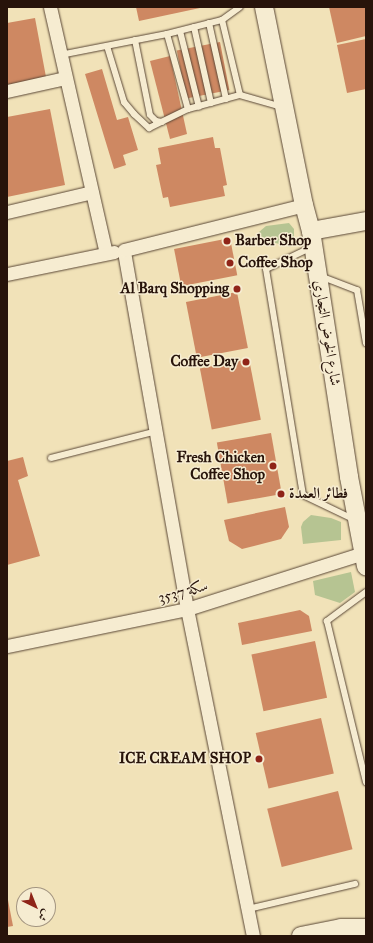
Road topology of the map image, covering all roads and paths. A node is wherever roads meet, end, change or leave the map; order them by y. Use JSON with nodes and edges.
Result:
{"nodes":[{"id":1,"x":50,"y":7,"type":"edge"},
{"id":2,"x":240,"y":7,"type":"edge"},
{"id":3,"x":264,"y":7,"type":"edge"},
{"id":4,"x":222,"y":20,"type":"junction"},
{"id":5,"x":209,"y":24,"type":"junction"},
{"id":6,"x":194,"y":27,"type":"junction"},
{"id":7,"x":180,"y":31,"type":"junction"},
{"id":8,"x":167,"y":34,"type":"junction"},
{"id":9,"x":135,"y":40,"type":"junction"},
{"id":10,"x":107,"y":46,"type":"junction"},
{"id":11,"x":60,"y":55,"type":"junction"},
{"id":12,"x":66,"y":78,"type":"junction"},
{"id":13,"x":7,"y":91,"type":"edge"},
{"id":14,"x":240,"y":95,"type":"junction"},
{"id":15,"x":226,"y":99,"type":"junction"},
{"id":16,"x":211,"y":103,"type":"junction"},
{"id":17,"x":199,"y":106,"type":"junction"},
{"id":18,"x":285,"y":108,"type":"junction"},
{"id":19,"x":188,"y":110,"type":"junction"},
{"id":20,"x":162,"y":122,"type":"junction"},
{"id":21,"x":92,"y":192,"type":"junction"},
{"id":22,"x":304,"y":205,"type":"junction"},
{"id":23,"x":7,"y":212,"type":"edge"},
{"id":24,"x":366,"y":221,"type":"edge"},
{"id":25,"x":313,"y":238,"type":"junction"},
{"id":26,"x":124,"y":250,"type":"junction"},
{"id":27,"x":106,"y":253,"type":"junction"},
{"id":28,"x":7,"y":274,"type":"edge"},
{"id":29,"x":318,"y":275,"type":"junction"},
{"id":30,"x":366,"y":342,"type":"edge"},
{"id":31,"x":157,"y":431,"type":"junction"},
{"id":32,"x":51,"y":458,"type":"dead end"},
{"id":33,"x":357,"y":521,"type":"junction"},
{"id":34,"x":365,"y":560,"type":"edge"},
{"id":35,"x":366,"y":592,"type":"edge"},
{"id":36,"x":187,"y":609,"type":"junction"},
{"id":37,"x":7,"y":646,"type":"edge"},
{"id":38,"x":366,"y":782,"type":"edge"},
{"id":39,"x":355,"y":884,"type":"dead end"},
{"id":40,"x":248,"y":909,"type":"junction"},
{"id":41,"x":366,"y":918,"type":"edge"},
{"id":42,"x":341,"y":928,"type":"junction"},
{"id":43,"x":366,"y":928,"type":"edge"},
{"id":44,"x":253,"y":936,"type":"edge"},
{"id":45,"x":301,"y":936,"type":"edge"}],
"edges":[{"from":1,"to":11,"type":"street"},
{"from":2,"to":4,"type":"lane"},
{"from":3,"to":18,"type":"street","name":"شارع الخوض التجاري"},
{"from":4,"to":5,"type":"lane"},
{"from":4,"to":14,"type":"lane"},
{"from":5,"to":6,"type":"lane"},
{"from":5,"to":15,"type":"lane"},
{"from":6,"to":7,"type":"lane"},
{"from":6,"to":16,"type":"lane"},
{"from":7,"to":8,"type":"lane"},
{"from":7,"to":17,"type":"lane"},
{"from":8,"to":9,"type":"lane"},
{"from":8,"to":19,"type":"lane"},
{"from":9,"to":10,"type":"lane"},
{"from":9,"to":20,"type":"lane"},
{"from":10,"to":11,"type":"lane"},
{"from":10,"to":20,"type":"lane"},
{"from":11,"to":12,"type":"street"},
{"from":12,"to":13,"type":"street"},
{"from":12,"to":21,"type":"street"},
{"from":14,"to":15,"type":"lane"},
{"from":14,"to":18,"type":"lane"},
{"from":15,"to":16,"type":"lane"},
{"from":16,"to":17,"type":"lane"},
{"from":17,"to":19,"type":"lane"},
{"from":18,"to":22,"type":"street","name":"شارع الخوض التجاري"},
{"from":19,"to":20,"type":"lane"},
{"from":21,"to":23,"type":"street"},
{"from":21,"to":27,"type":"street"},
{"from":22,"to":25,"type":"street","name":"شارع الخوض التجاري"},
{"from":22,"to":26,"type":"street"},
{"from":24,"to":25,"type":"street"},
{"from":25,"to":29,"type":"street","name":"شارع الخوض التجاري"},
{"from":25,"to":33,"type":"lane"},
{"from":26,"to":27,"type":"street"},
{"from":26,"to":31,"type":"street"},
{"from":27,"to":28,"type":"street"},
{"from":29,"to":30,"type":"lane"},
{"from":29,"to":33,"type":"street","name":"شارع الخوض التجاري"},
{"from":31,"to":32,"type":"lane"},
{"from":31,"to":36,"type":"street"},
{"from":33,"to":34,"type":"street","name":"شارع الخوض التجاري"},
{"from":34,"to":36,"type":"street","name":"سكة 3537"},
{"from":35,"to":38,"type":"lane"},
{"from":36,"to":37,"type":"street","name":"سكة 3537"},
{"from":36,"to":40,"type":"street"},
{"from":39,"to":40,"type":"lane"},
{"from":40,"to":44,"type":"street"},
{"from":41,"to":42,"type":"street"},
{"from":42,"to":43,"type":"street"},
{"from":42,"to":45,"type":"street"}]}
